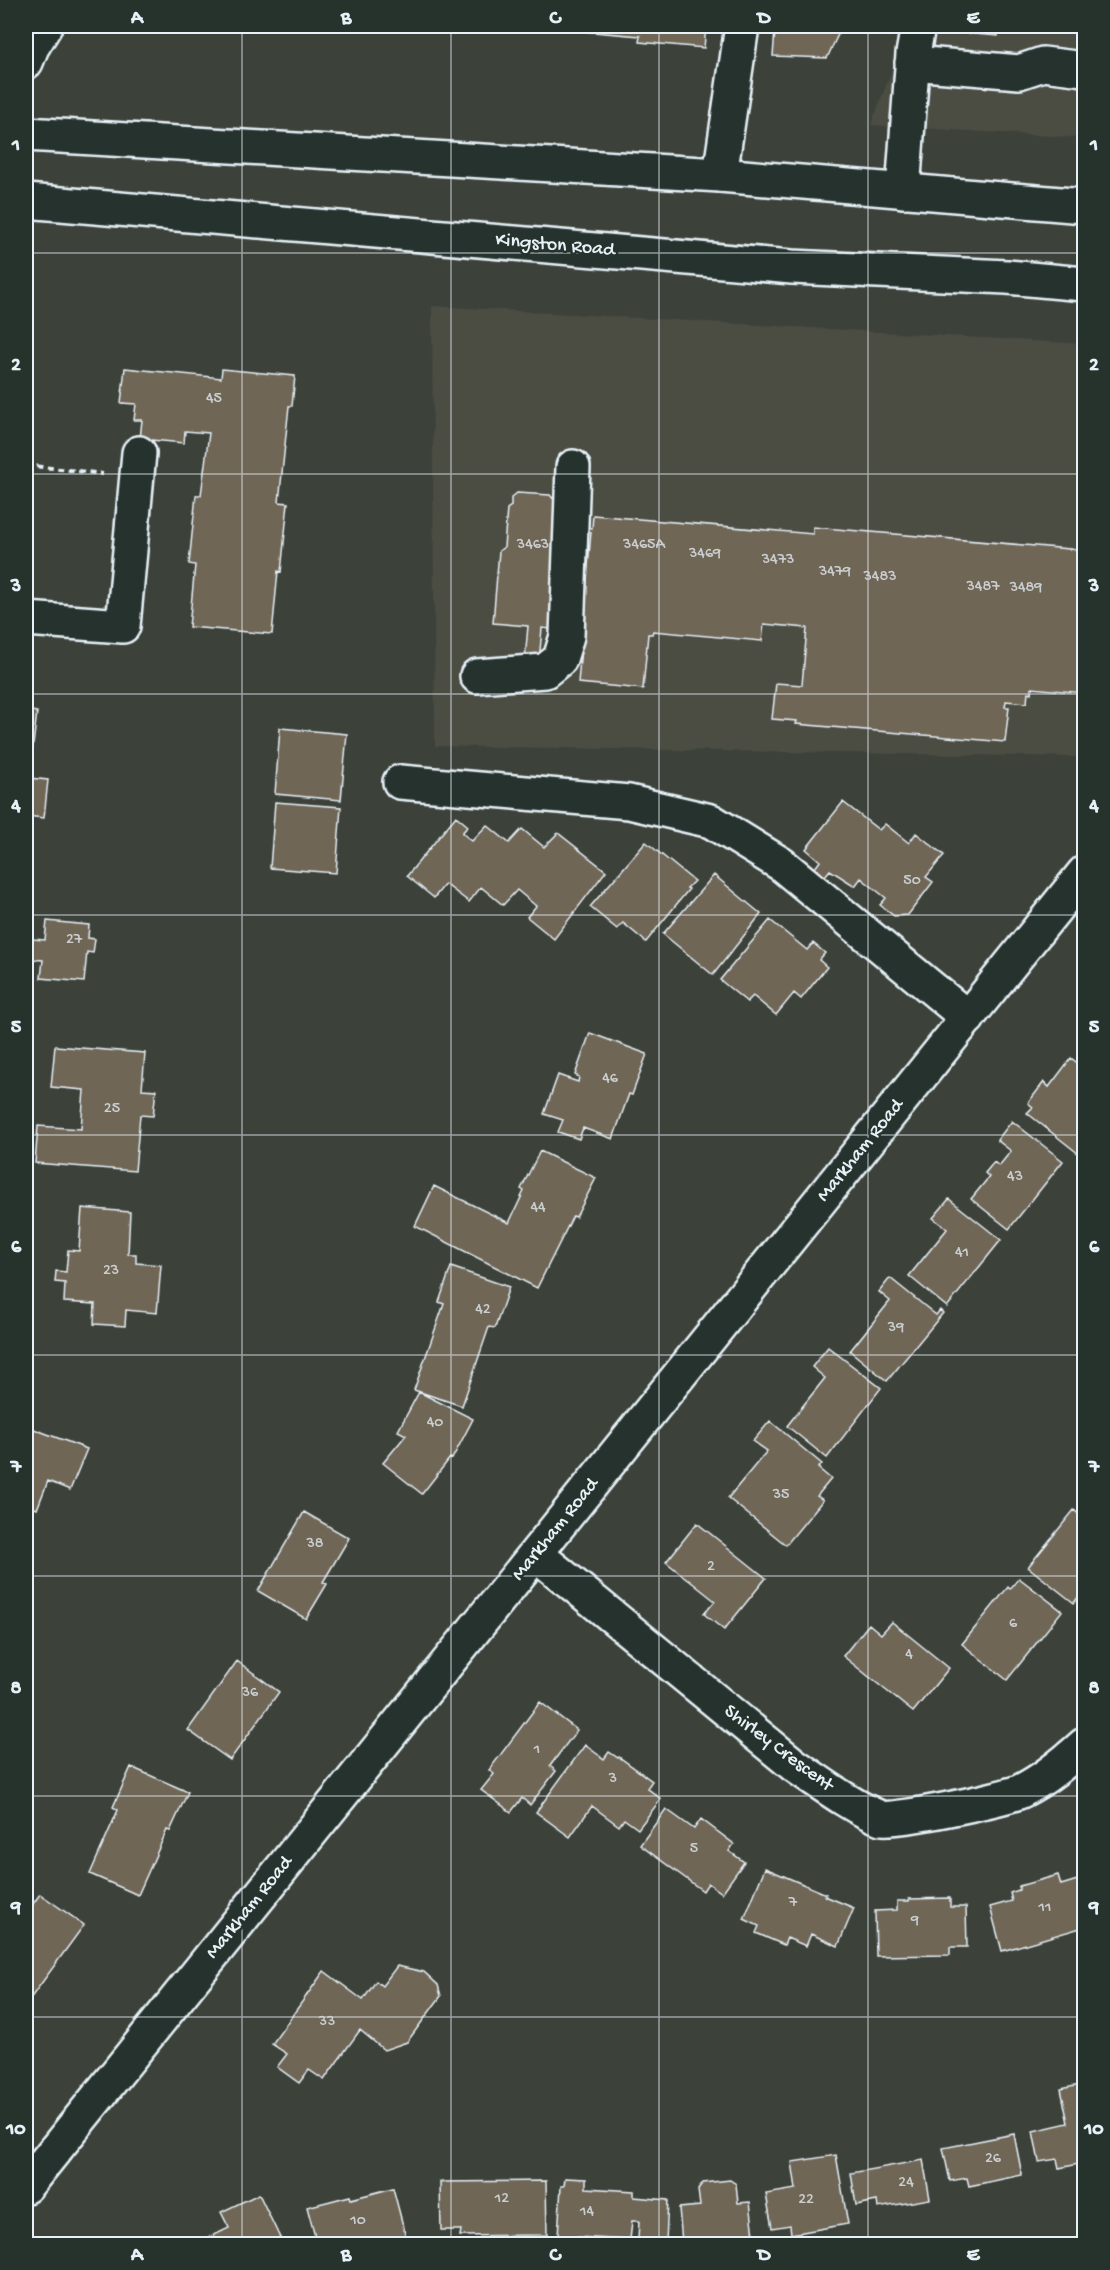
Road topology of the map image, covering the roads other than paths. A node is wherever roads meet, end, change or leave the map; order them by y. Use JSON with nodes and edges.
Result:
{"nodes":[{"id":1,"x":45,"y":26,"type":"edge"},
{"id":2,"x":742,"y":26,"type":"edge"},
{"id":3,"x":918,"y":26,"type":"edge"},
{"id":4,"x":26,"y":62,"type":"edge"},
{"id":5,"x":912,"y":63,"type":"junction"},
{"id":6,"x":1084,"y":69,"type":"edge"},
{"id":7,"x":26,"y":134,"type":"edge"},
{"id":8,"x":720,"y":175,"type":"junction"},
{"id":9,"x":903,"y":190,"type":"junction"},
{"id":10,"x":26,"y":201,"type":"edge"},
{"id":11,"x":1084,"y":206,"type":"edge"},
{"id":12,"x":1084,"y":284,"type":"edge"},
{"id":13,"x":138,"y":466,"type":"road end"},
{"id":14,"x":573,"y":467,"type":"dead end"},
{"id":15,"x":26,"y":619,"type":"edge"},
{"id":16,"x":477,"y":676,"type":"dead end"},
{"id":17,"x":400,"y":782,"type":"dead end"},
{"id":18,"x":1084,"y":873,"type":"edge"},
{"id":19,"x":968,"y":1018,"type":"junction"},
{"id":20,"x":536,"y":1554,"type":"junction"},
{"id":21,"x":1084,"y":1745,"type":"edge"},
{"id":22,"x":26,"y":2186,"type":"edge"}],
"edges":[{"from":1,"to":4,"type":"street"},
{"from":2,"to":8,"type":"street"},
{"from":3,"to":5,"type":"street"},
{"from":5,"to":6,"type":"street"},
{"from":5,"to":9,"type":"street"},
{"from":7,"to":8,"type":"street"},
{"from":8,"to":9,"type":"street"},
{"from":9,"to":11,"type":"street"},
{"from":10,"to":12,"type":"street","name":"Kingston Road"},
{"from":13,"to":15,"type":"street"},
{"from":14,"to":16,"type":"street"},
{"from":17,"to":19,"type":"street"},
{"from":18,"to":19,"type":"street","name":"Markham Road"},
{"from":19,"to":20,"type":"street","name":"Markham Road"},
{"from":20,"to":21,"type":"street","name":"Shirley Crescent"},
{"from":20,"to":22,"type":"street","name":"Markham Road"}]}
